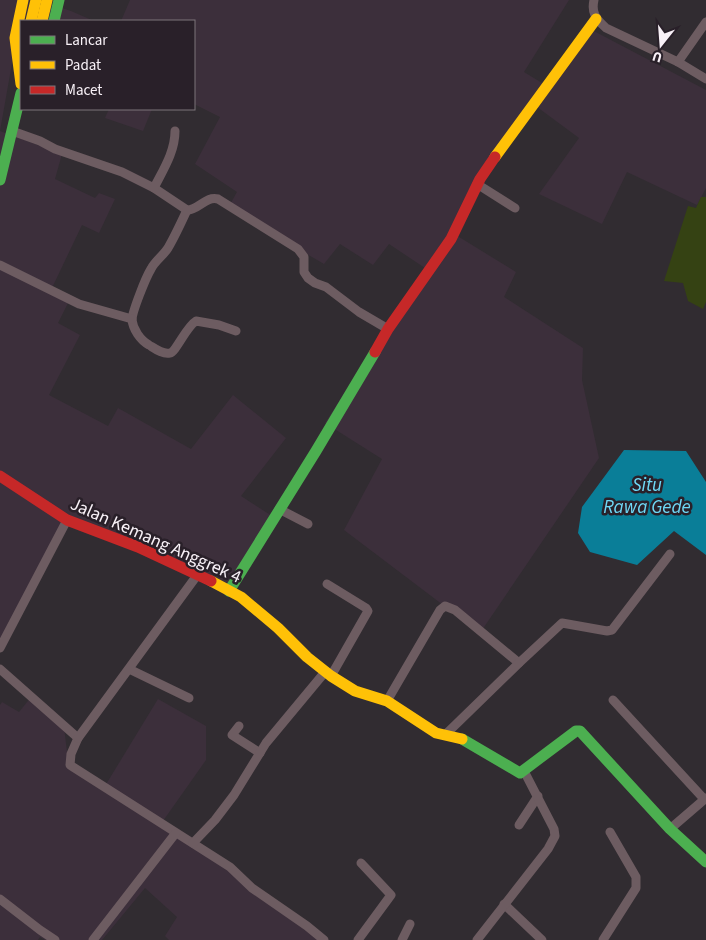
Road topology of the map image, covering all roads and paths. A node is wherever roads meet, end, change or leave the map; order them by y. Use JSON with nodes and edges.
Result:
{"nodes":[{"id":1,"x":23,"y":0,"type":"edge"},
{"id":2,"x":36,"y":0,"type":"edge"},
{"id":3,"x":47,"y":0,"type":"edge"},
{"id":4,"x":59,"y":0,"type":"edge"},
{"id":5,"x":594,"y":0,"type":"edge"},
{"id":6,"x":596,"y":19,"type":"junction"},
{"id":7,"x":31,"y":20,"type":"edge"},
{"id":8,"x":42,"y":20,"type":"edge"},
{"id":9,"x":54,"y":20,"type":"edge"},
{"id":10,"x":706,"y":22,"type":"edge"},
{"id":11,"x":678,"y":62,"type":"junction"},
{"id":12,"x":20,"y":76,"type":"edge"},
{"id":13,"x":705,"y":78,"type":"edge"},
{"id":14,"x":20,"y":97,"type":"edge"},
{"id":15,"x":12,"y":130,"type":"junction"},
{"id":16,"x":175,"y":131,"type":"dead end"},
{"id":17,"x":0,"y":180,"type":"edge"},
{"id":18,"x":477,"y":184,"type":"junction"},
{"id":19,"x":154,"y":188,"type":"junction"},
{"id":20,"x":516,"y":208,"type":"dead end"},
{"id":21,"x":187,"y":210,"type":"junction"},
{"id":22,"x":0,"y":265,"type":"edge"},
{"id":23,"x":132,"y":319,"type":"junction"},
{"id":24,"x":388,"y":329,"type":"junction"},
{"id":25,"x":236,"y":332,"type":"dead end"},
{"id":26,"x":0,"y":476,"type":"edge"},
{"id":27,"x":279,"y":509,"type":"junction"},
{"id":28,"x":67,"y":520,"type":"junction"},
{"id":29,"x":308,"y":524,"type":"dead end"},
{"id":30,"x":670,"y":554,"type":"dead end"},
{"id":31,"x":198,"y":574,"type":"junction"},
{"id":32,"x":327,"y":584,"type":"dead end"},
{"id":33,"x":229,"y":591,"type":"junction"},
{"id":34,"x":0,"y":648,"type":"edge"},
{"id":35,"x":519,"y":662,"type":"junction"},
{"id":36,"x":0,"y":669,"type":"edge"},
{"id":37,"x":129,"y":669,"type":"junction"},
{"id":38,"x":328,"y":674,"type":"junction"},
{"id":39,"x":189,"y":698,"type":"dead end"},
{"id":40,"x":613,"y":700,"type":"dead end"},
{"id":41,"x":387,"y":701,"type":"junction"},
{"id":42,"x":239,"y":726,"type":"dead end"},
{"id":43,"x":445,"y":735,"type":"junction"},
{"id":44,"x":78,"y":738,"type":"junction"},
{"id":45,"x":260,"y":753,"type":"junction"},
{"id":46,"x":524,"y":771,"type":"junction"},
{"id":47,"x":538,"y":796,"type":"junction"},
{"id":48,"x":705,"y":798,"type":"edge"},
{"id":49,"x":519,"y":824,"type":"dead end"},
{"id":50,"x":670,"y":829,"type":"junction"},
{"id":51,"x":610,"y":832,"type":"dead end"},
{"id":52,"x":175,"y":834,"type":"junction"},
{"id":53,"x":193,"y":843,"type":"junction"},
{"id":54,"x":706,"y":862,"type":"edge"},
{"id":55,"x":361,"y":863,"type":"dead end"},
{"id":56,"x":0,"y":899,"type":"edge"},
{"id":57,"x":504,"y":904,"type":"junction"},
{"id":58,"x":410,"y":924,"type":"dead end"},
{"id":59,"x":56,"y":940,"type":"edge"},
{"id":60,"x":93,"y":940,"type":"edge"},
{"id":61,"x":324,"y":940,"type":"edge"},
{"id":62,"x":358,"y":940,"type":"edge"},
{"id":63,"x":402,"y":940,"type":"edge"},
{"id":64,"x":477,"y":940,"type":"edge"},
{"id":65,"x":542,"y":940,"type":"edge"},
{"id":66,"x":603,"y":940,"type":"edge"}],
"edges":[{"from":1,"to":12,"type":"street"},
{"from":2,"to":7,"type":"street"},
{"from":3,"to":8,"type":"street"},
{"from":4,"to":9,"type":"street"},
{"from":5,"to":6,"type":"street"},
{"from":6,"to":11,"type":"street"},
{"from":6,"to":18,"type":"street"},
{"from":10,"to":11,"type":"street"},
{"from":11,"to":13,"type":"street"},
{"from":14,"to":15,"type":"street"},
{"from":15,"to":17,"type":"street"},
{"from":15,"to":19,"type":"street"},
{"from":16,"to":19,"type":"street"},
{"from":18,"to":20,"type":"street"},
{"from":18,"to":24,"type":"street"},
{"from":19,"to":21,"type":"street"},
{"from":21,"to":23,"type":"street"},
{"from":21,"to":24,"type":"street"},
{"from":22,"to":23,"type":"street"},
{"from":23,"to":25,"type":"street"},
{"from":24,"to":27,"type":"street"},
{"from":26,"to":28,"type":"street","name":"Jalan Kemang Anggrek 4"},
{"from":27,"to":29,"type":"street"},
{"from":27,"to":33,"type":"street"},
{"from":28,"to":31,"type":"street","name":"Jalan Kemang Anggrek 4"},
{"from":28,"to":34,"type":"street"},
{"from":30,"to":35,"type":"street"},
{"from":31,"to":33,"type":"street","name":"Jalan Kemang Anggrek 4"},
{"from":31,"to":37,"type":"street"},
{"from":32,"to":38,"type":"street"},
{"from":33,"to":38,"type":"street","name":"Jalan Kemang Anggrek 4"},
{"from":35,"to":41,"type":"street"},
{"from":35,"to":43,"type":"street"},
{"from":36,"to":44,"type":"street"},
{"from":37,"to":39,"type":"street"},
{"from":37,"to":44,"type":"street"},
{"from":38,"to":41,"type":"street","name":"Jalan Kemang Anggrek 4"},
{"from":38,"to":45,"type":"street"},
{"from":40,"to":48,"type":"street"},
{"from":41,"to":43,"type":"street","name":"Jalan Kemang Anggrek 4"},
{"from":42,"to":45,"type":"street"},
{"from":43,"to":46,"type":"street","name":"Jalan Kemang Anggrek 4"},
{"from":44,"to":52,"type":"street"},
{"from":45,"to":53,"type":"street"},
{"from":46,"to":47,"type":"street"},
{"from":46,"to":50,"type":"street"},
{"from":47,"to":49,"type":"street"},
{"from":47,"to":57,"type":"street"},
{"from":48,"to":50,"type":"street"},
{"from":50,"to":54,"type":"street"},
{"from":51,"to":66,"type":"street"},
{"from":52,"to":53,"type":"street"},
{"from":52,"to":60,"type":"street"},
{"from":53,"to":61,"type":"street"},
{"from":55,"to":62,"type":"street"},
{"from":56,"to":59,"type":"street"},
{"from":57,"to":64,"type":"street"},
{"from":57,"to":65,"type":"street"},
{"from":58,"to":63,"type":"street"}]}
